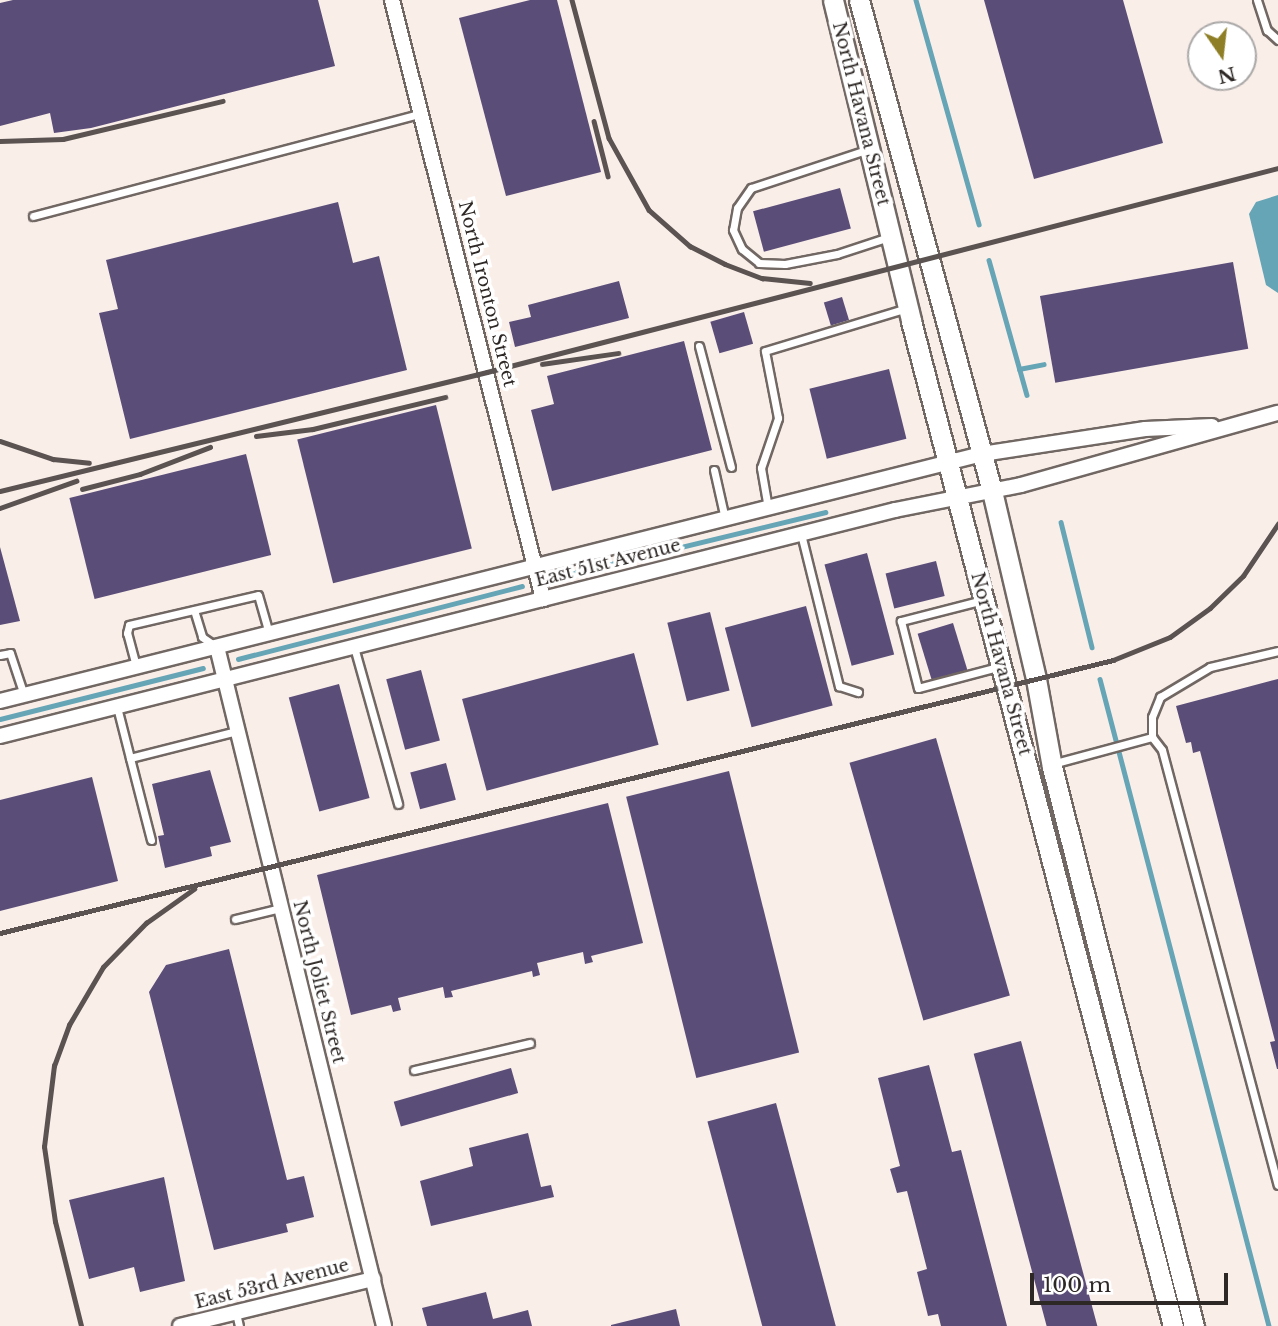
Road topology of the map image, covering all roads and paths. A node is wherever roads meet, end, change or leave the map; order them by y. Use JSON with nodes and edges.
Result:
{"nodes":[{"id":1,"x":392,"y":0,"type":"edge"},
{"id":2,"x":833,"y":0,"type":"edge"},
{"id":3,"x":859,"y":0,"type":"edge"},
{"id":4,"x":1257,"y":0,"type":"edge"},
{"id":5,"x":1278,"y":40,"type":"edge"},
{"id":6,"x":421,"y":114,"type":"junction"},
{"id":7,"x":870,"y":148,"type":"junction"},
{"id":8,"x":33,"y":216,"type":"dead end"},
{"id":9,"x":891,"y":237,"type":"junction"},
{"id":10,"x":908,"y":308,"type":"junction"},
{"id":11,"x":699,"y":346,"type":"dead end"},
{"id":12,"x":1278,"y":413,"type":"edge"},
{"id":13,"x":1224,"y":426,"type":"junction"},
{"id":14,"x":982,"y":454,"type":"junction"},
{"id":15,"x":949,"y":462,"type":"junction"},
{"id":16,"x":731,"y":467,"type":"dead end"},
{"id":17,"x":713,"y":470,"type":"dead end"},
{"id":18,"x":992,"y":491,"type":"junction"},
{"id":19,"x":957,"y":497,"type":"junction"},
{"id":20,"x":768,"y":508,"type":"junction"},
{"id":21,"x":725,"y":519,"type":"junction"},
{"id":22,"x":801,"y":533,"type":"junction"},
{"id":23,"x":535,"y":566,"type":"junction"},
{"id":24,"x":543,"y":599,"type":"junction"},
{"id":25,"x":984,"y":600,"type":"junction"},
{"id":26,"x":194,"y":610,"type":"junction"},
{"id":27,"x":269,"y":634,"type":"junction"},
{"id":28,"x":217,"y":647,"type":"junction"},
{"id":29,"x":354,"y":647,"type":"junction"},
{"id":30,"x":1278,"y":651,"type":"edge"},
{"id":31,"x":0,"y":655,"type":"edge"},
{"id":32,"x":136,"y":667,"type":"junction"},
{"id":33,"x":1001,"y":667,"type":"junction"},
{"id":34,"x":225,"y":679,"type":"junction"},
{"id":35,"x":858,"y":692,"type":"dead end"},
{"id":36,"x":24,"y":695,"type":"junction"},
{"id":37,"x":0,"y":701,"type":"edge"},
{"id":38,"x":117,"y":707,"type":"junction"},
{"id":39,"x":238,"y":731,"type":"junction"},
{"id":40,"x":0,"y":736,"type":"edge"},
{"id":41,"x":1152,"y":737,"type":"junction"},
{"id":42,"x":130,"y":758,"type":"junction"},
{"id":43,"x":1051,"y":765,"type":"junction"},
{"id":44,"x":398,"y":804,"type":"dead end"},
{"id":45,"x":151,"y":840,"type":"dead end"},
{"id":46,"x":281,"y":908,"type":"junction"},
{"id":47,"x":235,"y":919,"type":"dead end"},
{"id":48,"x":530,"y":1042,"type":"dead end"},
{"id":49,"x":414,"y":1069,"type":"dead end"},
{"id":50,"x":1278,"y":1185,"type":"edge"},
{"id":51,"x":373,"y":1279,"type":"junction"},
{"id":52,"x":238,"y":1319,"type":"edge"},
{"id":53,"x":180,"y":1326,"type":"edge"},
{"id":54,"x":384,"y":1326,"type":"edge"},
{"id":55,"x":1173,"y":1326,"type":"edge"},
{"id":56,"x":1194,"y":1326,"type":"edge"}],
"edges":[{"from":1,"to":6,"type":"street","name":"North Ironton Street"},
{"from":2,"to":7,"type":"main road","name":"North Havana Street"},
{"from":3,"to":14,"type":"main road","name":"North Havana Street"},
{"from":4,"to":5,"type":"lane"},
{"from":6,"to":8,"type":"lane"},
{"from":6,"to":23,"type":"street","name":"North Ironton Street"},
{"from":7,"to":9,"type":"main road","name":"North Havana Street"},
{"from":7,"to":9,"type":"lane"},
{"from":9,"to":10,"type":"main road","name":"North Havana Street"},
{"from":10,"to":15,"type":"main road","name":"North Havana Street"},
{"from":10,"to":20,"type":"lane"},
{"from":11,"to":16,"type":"lane"},
{"from":12,"to":13,"type":"street","name":"East 51st Avenue"},
{"from":13,"to":14,"type":"street","name":"East 51st Avenue"},
{"from":13,"to":18,"type":"street","name":"East 51st Avenue"},
{"from":14,"to":15,"type":"street","name":"East 51st Avenue"},
{"from":14,"to":18,"type":"main road","name":"North Havana Street"},
{"from":15,"to":19,"type":"main road","name":"North Havana Street"},
{"from":15,"to":20,"type":"street","name":"East 51st Avenue"},
{"from":17,"to":21,"type":"lane"},
{"from":18,"to":19,"type":"street","name":"East 51st Avenue"},
{"from":18,"to":43,"type":"main road","name":"North Havana Street"},
{"from":19,"to":22,"type":"street","name":"East 51st Avenue"},
{"from":19,"to":25,"type":"main road","name":"North Havana Street"},
{"from":20,"to":21,"type":"street","name":"East 51st Avenue"},
{"from":21,"to":23,"type":"street","name":"East 51st Avenue"},
{"from":22,"to":24,"type":"street","name":"East 51st Avenue"},
{"from":22,"to":35,"type":"lane"},
{"from":23,"to":24,"type":"street","name":"North Ironton Street"},
{"from":23,"to":27,"type":"street","name":"East 51st Avenue"},
{"from":24,"to":29,"type":"street","name":"East 51st Avenue"},
{"from":25,"to":33,"type":"main road","name":"North Havana Street"},
{"from":25,"to":33,"type":"lane"},
{"from":26,"to":27,"type":"lane"},
{"from":26,"to":28,"type":"lane"},
{"from":26,"to":32,"type":"lane"},
{"from":27,"to":28,"type":"street","name":"East 51st Avenue"},
{"from":28,"to":32,"type":"street","name":"East 51st Avenue"},
{"from":28,"to":34,"type":"street","name":"North Joliet Street"},
{"from":29,"to":34,"type":"street","name":"East 51st Avenue"},
{"from":29,"to":44,"type":"lane"},
{"from":30,"to":41,"type":"lane"},
{"from":31,"to":36,"type":"lane"},
{"from":32,"to":36,"type":"street","name":"East 51st Avenue"},
{"from":33,"to":55,"type":"main road","name":"North Havana Street"},
{"from":34,"to":38,"type":"street","name":"East 51st Avenue"},
{"from":34,"to":39,"type":"street","name":"North Joliet Street"},
{"from":36,"to":37,"type":"street","name":"East 51st Avenue"},
{"from":38,"to":40,"type":"street","name":"East 51st Avenue"},
{"from":38,"to":42,"type":"lane"},
{"from":39,"to":42,"type":"lane"},
{"from":39,"to":46,"type":"street","name":"North Joliet Street"},
{"from":41,"to":43,"type":"lane"},
{"from":41,"to":50,"type":"lane"},
{"from":42,"to":45,"type":"lane"},
{"from":43,"to":56,"type":"main road","name":"North Havana Street"},
{"from":46,"to":47,"type":"lane"},
{"from":46,"to":51,"type":"street","name":"North Joliet Street"},
{"from":48,"to":49,"type":"lane"},
{"from":51,"to":52,"type":"street","name":"East 53rd Avenue"},
{"from":51,"to":54,"type":"street","name":"North Joliet Street"},
{"from":52,"to":53,"type":"street","name":"East 53rd Avenue"}]}
